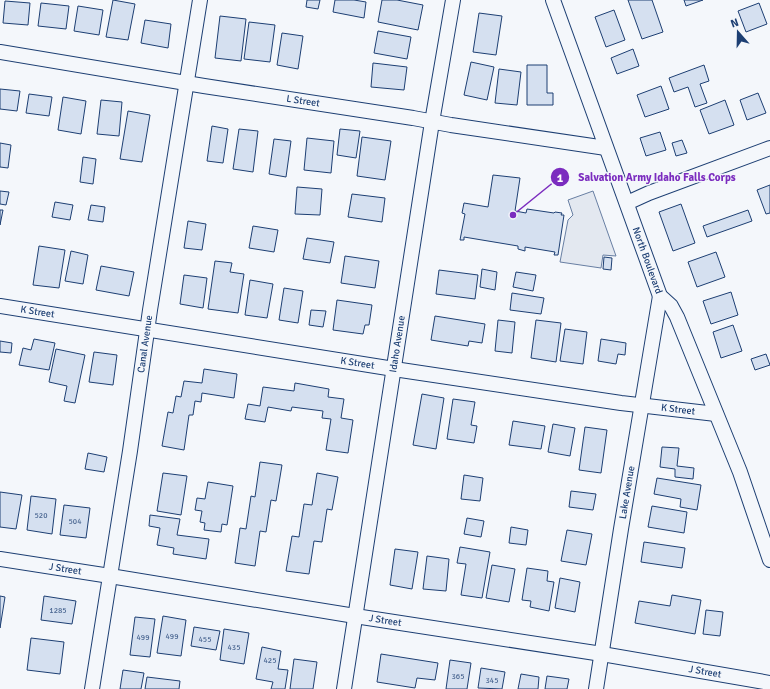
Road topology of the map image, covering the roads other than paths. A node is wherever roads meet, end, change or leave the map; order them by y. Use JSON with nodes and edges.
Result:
{"nodes":[{"id":1,"x":200,"y":0,"type":"edge"},
{"id":2,"x":453,"y":0,"type":"edge"},
{"id":3,"x":553,"y":0,"type":"edge"},
{"id":4,"x":0,"y":52,"type":"edge"},
{"id":5,"x":187,"y":83,"type":"junction"},
{"id":6,"x":432,"y":122,"type":"junction"},
{"id":7,"x":606,"y":148,"type":"junction"},
{"id":8,"x":770,"y":148,"type":"edge"},
{"id":9,"x":627,"y":203,"type":"junction"},
{"id":10,"x":660,"y":296,"type":"junction"},
{"id":11,"x":0,"y":306,"type":"edge"},
{"id":12,"x":148,"y":330,"type":"junction"},
{"id":13,"x":394,"y":369,"type":"junction"},
{"id":14,"x":641,"y":406,"type":"junction"},
{"id":15,"x":716,"y":414,"type":"junction"},
{"id":16,"x":0,"y":559,"type":"edge"},
{"id":17,"x":770,"y":560,"type":"edge"},
{"id":18,"x":110,"y":576,"type":"junction"},
{"id":19,"x":355,"y":616,"type":"junction"},
{"id":20,"x":602,"y":654,"type":"junction"},
{"id":21,"x":770,"y":683,"type":"edge"},
{"id":22,"x":92,"y":689,"type":"edge"},
{"id":23,"x":344,"y":689,"type":"edge"},
{"id":24,"x":596,"y":689,"type":"edge"}],
"edges":[{"from":1,"to":5,"type":"street","name":"Canal Avenue"},
{"from":2,"to":6,"type":"street","name":"Idaho Avenue"},
{"from":3,"to":7,"type":"street","name":"North Boulevard"},
{"from":4,"to":5,"type":"street","name":"L Street"},
{"from":5,"to":6,"type":"street","name":"L Street"},
{"from":5,"to":12,"type":"street","name":"Canal Avenue"},
{"from":6,"to":7,"type":"street","name":"L Street"},
{"from":6,"to":13,"type":"street","name":"Idaho Avenue"},
{"from":7,"to":9,"type":"street","name":"North Boulevard"},
{"from":8,"to":9,"type":"street"},
{"from":9,"to":10,"type":"street","name":"North Boulevard"},
{"from":10,"to":14,"type":"street","name":"Lake Avenue"},
{"from":10,"to":15,"type":"street","name":"North Boulevard"},
{"from":11,"to":12,"type":"street","name":"K Street"},
{"from":12,"to":13,"type":"street","name":"K Street"},
{"from":12,"to":18,"type":"street","name":"Canal Avenue"},
{"from":13,"to":14,"type":"street","name":"K Street"},
{"from":13,"to":19,"type":"street","name":"Idaho Avenue"},
{"from":14,"to":15,"type":"street","name":"K Street"},
{"from":14,"to":20,"type":"street","name":"Lake Avenue"},
{"from":15,"to":17,"type":"street","name":"North Boulevard"},
{"from":16,"to":18,"type":"street","name":"J Street"},
{"from":18,"to":19,"type":"street","name":"J Street"},
{"from":18,"to":22,"type":"street","name":"Canal Avenue"},
{"from":19,"to":20,"type":"street","name":"J Street"},
{"from":19,"to":23,"type":"street","name":"Idaho Avenue"},
{"from":20,"to":21,"type":"street","name":"J Street"},
{"from":20,"to":24,"type":"street","name":"Lake Avenue"}]}
